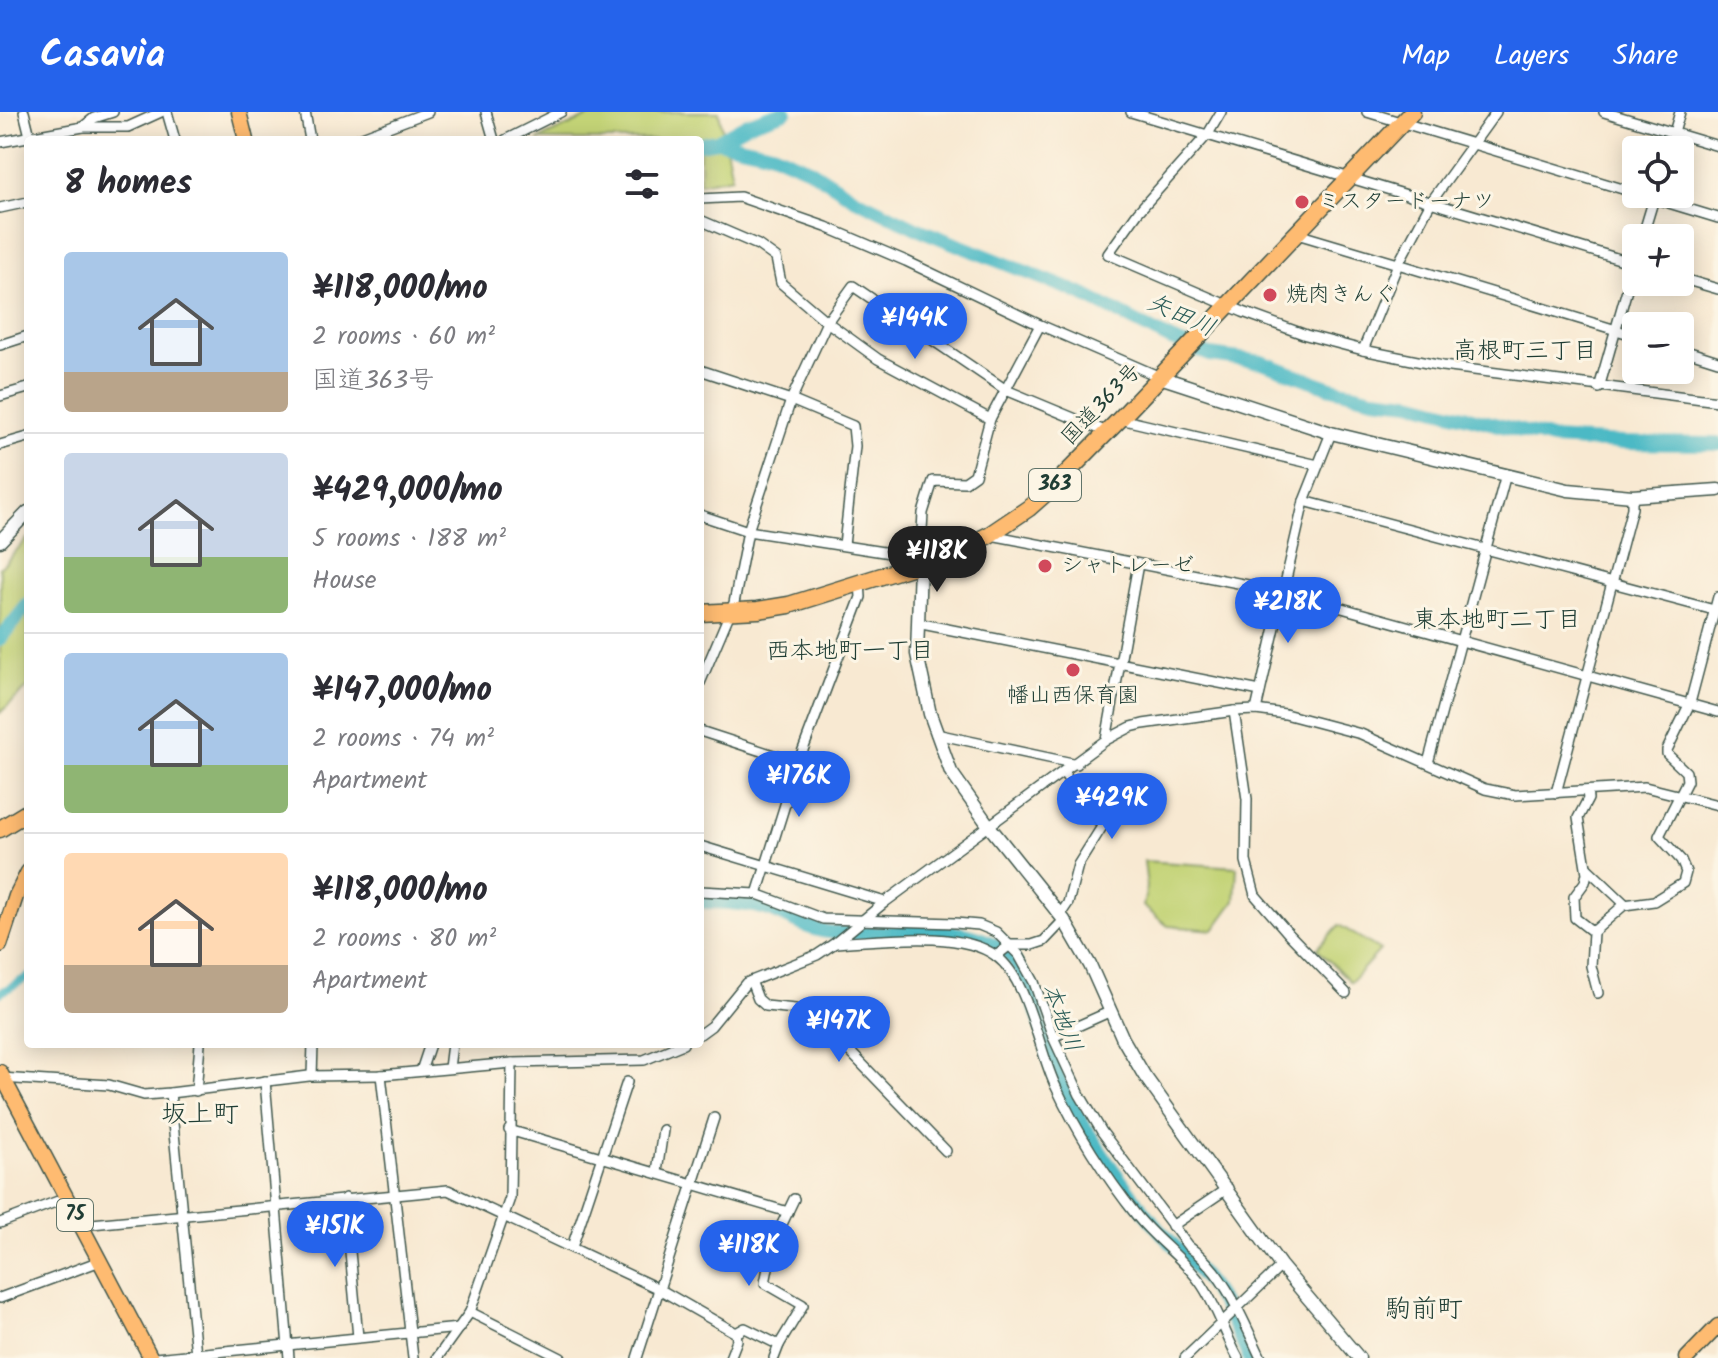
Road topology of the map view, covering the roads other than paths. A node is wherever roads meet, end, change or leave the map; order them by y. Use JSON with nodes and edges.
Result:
{"nodes":[{"id":1,"x":24,"y":112,"type":"edge"},
{"id":2,"x":113,"y":112,"type":"edge"},
{"id":3,"x":164,"y":112,"type":"edge"},
{"id":4,"x":239,"y":112,"type":"edge"},
{"id":5,"x":305,"y":112,"type":"edge"},
{"id":6,"x":428,"y":112,"type":"edge"},
{"id":7,"x":486,"y":112,"type":"edge"},
{"id":8,"x":561,"y":112,"type":"edge"},
{"id":9,"x":1131,"y":112,"type":"edge"},
{"id":10,"x":1221,"y":112,"type":"edge"},
{"id":11,"x":1367,"y":112,"type":"edge"},
{"id":12,"x":1496,"y":112,"type":"edge"},
{"id":13,"x":1604,"y":112,"type":"edge"},
{"id":14,"x":1680,"y":112,"type":"edge"},
{"id":15,"x":1407,"y":117,"type":"edge"},
{"id":16,"x":83,"y":127,"type":"junction"},
{"id":17,"x":1674,"y":133,"type":"junction"},
{"id":18,"x":1208,"y":134,"type":"junction"},
{"id":19,"x":30,"y":136,"type":"edge"},
{"id":20,"x":40,"y":136,"type":"edge"},
{"id":21,"x":173,"y":136,"type":"edge"},
{"id":22,"x":245,"y":136,"type":"edge"},
{"id":23,"x":309,"y":136,"type":"edge"},
{"id":24,"x":365,"y":136,"type":"edge"},
{"id":25,"x":493,"y":136,"type":"edge"},
{"id":26,"x":513,"y":136,"type":"edge"},
{"id":27,"x":1673,"y":136,"type":"edge"},
{"id":28,"x":24,"y":139,"type":"edge"},
{"id":29,"x":0,"y":142,"type":"edge"},
{"id":30,"x":1473,"y":144,"type":"junction"},
{"id":31,"x":1718,"y":146,"type":"edge"},
{"id":32,"x":1349,"y":179,"type":"junction"},
{"id":33,"x":1622,"y":189,"type":"edge"},
{"id":34,"x":704,"y":199,"type":"edge"},
{"id":35,"x":1431,"y":202,"type":"junction"},
{"id":36,"x":24,"y":203,"type":"edge"},
{"id":37,"x":0,"y":208,"type":"edge"},
{"id":38,"x":1689,"y":208,"type":"edge"},
{"id":39,"x":1718,"y":218,"type":"edge"},
{"id":40,"x":704,"y":222,"type":"edge"},
{"id":41,"x":1297,"y":234,"type":"junction"},
{"id":42,"x":1622,"y":258,"type":"edge"},
{"id":43,"x":1398,"y":264,"type":"junction"},
{"id":44,"x":1694,"y":282,"type":"edge"},
{"id":45,"x":1718,"y":289,"type":"edge"},
{"id":46,"x":1624,"y":296,"type":"edge"},
{"id":47,"x":1226,"y":306,"type":"junction"},
{"id":48,"x":827,"y":322,"type":"junction"},
{"id":49,"x":1040,"y":325,"type":"junction"},
{"id":50,"x":1614,"y":330,"type":"junction"},
{"id":51,"x":1622,"y":332,"type":"edge"},
{"id":52,"x":24,"y":337,"type":"edge"},
{"id":53,"x":0,"y":345,"type":"edge"},
{"id":54,"x":1363,"y":350,"type":"junction"},
{"id":55,"x":1694,"y":353,"type":"edge"},
{"id":56,"x":1718,"y":361,"type":"edge"},
{"id":57,"x":704,"y":371,"type":"edge"},
{"id":58,"x":1162,"y":374,"type":"junction"},
{"id":59,"x":1599,"y":388,"type":"junction"},
{"id":60,"x":24,"y":389,"type":"edge"},
{"id":61,"x":1006,"y":390,"type":"junction"},
{"id":62,"x":0,"y":396,"type":"edge"},
{"id":63,"x":791,"y":400,"type":"junction"},
{"id":64,"x":1718,"y":401,"type":"edge"},
{"id":65,"x":990,"y":419,"type":"junction"},
{"id":66,"x":1120,"y":419,"type":"junction"},
{"id":67,"x":1107,"y":432,"type":"junction"},
{"id":68,"x":1331,"y":433,"type":"junction"},
{"id":69,"x":24,"y":438,"type":"edge"},
{"id":70,"x":0,"y":445,"type":"edge"},
{"id":71,"x":1318,"y":465,"type":"junction"},
{"id":72,"x":1506,"y":474,"type":"junction"},
{"id":73,"x":1718,"y":490,"type":"edge"},
{"id":74,"x":1632,"y":496,"type":"junction"},
{"id":75,"x":1304,"y":501,"type":"junction"},
{"id":76,"x":24,"y":516,"type":"edge"},
{"id":77,"x":704,"y":516,"type":"edge"},
{"id":78,"x":748,"y":531,"type":"junction"},
{"id":79,"x":989,"y":535,"type":"junction"},
{"id":80,"x":0,"y":541,"type":"edge"},
{"id":81,"x":844,"y":545,"type":"junction"},
{"id":82,"x":1485,"y":549,"type":"junction"},
{"id":83,"x":920,"y":564,"type":"junction"},
{"id":84,"x":1138,"y":564,"type":"junction"},
{"id":85,"x":860,"y":582,"type":"junction"},
{"id":86,"x":1612,"y":582,"type":"junction"},
{"id":87,"x":1284,"y":592,"type":"junction"},
{"id":88,"x":1718,"y":597,"type":"edge"},
{"id":89,"x":1716,"y":610,"type":"edge"},
{"id":90,"x":731,"y":611,"type":"junction"},
{"id":91,"x":704,"y":613,"type":"edge"},
{"id":92,"x":917,"y":623,"type":"junction"},
{"id":93,"x":1461,"y":642,"type":"junction"},
{"id":94,"x":1118,"y":662,"type":"junction"},
{"id":95,"x":704,"y":674,"type":"edge"},
{"id":96,"x":1587,"y":675,"type":"junction"},
{"id":97,"x":1260,"y":691,"type":"junction"},
{"id":98,"x":1690,"y":703,"type":"junction"},
{"id":99,"x":1256,"y":710,"type":"junction"},
{"id":100,"x":1234,"y":711,"type":"junction"},
{"id":101,"x":1718,"y":712,"type":"edge"},
{"id":102,"x":704,"y":732,"type":"edge"},
{"id":103,"x":936,"y":734,"type":"junction"},
{"id":104,"x":1106,"y":740,"type":"junction"},
{"id":105,"x":798,"y":763,"type":"junction"},
{"id":106,"x":1428,"y":763,"type":"junction"},
{"id":107,"x":1077,"y":764,"type":"junction"},
{"id":108,"x":1064,"y":773,"type":"junction"},
{"id":109,"x":1587,"y":791,"type":"junction"},
{"id":110,"x":1556,"y":793,"type":"junction"},
{"id":111,"x":1682,"y":794,"type":"junction"},
{"id":112,"x":1718,"y":805,"type":"edge"},
{"id":113,"x":24,"y":814,"type":"edge"},
{"id":114,"x":989,"y":826,"type":"junction"},
{"id":115,"x":0,"y":829,"type":"edge"},
{"id":116,"x":704,"y":847,"type":"edge"},
{"id":117,"x":767,"y":867,"type":"junction"},
{"id":118,"x":1587,"y":868,"type":"junction"},
{"id":119,"x":24,"y":880,"type":"edge"},
{"id":120,"x":704,"y":891,"type":"edge"},
{"id":121,"x":757,"y":894,"type":"junction"},
{"id":122,"x":885,"y":902,"type":"junction"},
{"id":123,"x":1626,"y":905,"type":"junction"},
{"id":124,"x":1062,"y":918,"type":"junction"},
{"id":125,"x":864,"y":920,"type":"junction"},
{"id":126,"x":1593,"y":932,"type":"junction"},
{"id":127,"x":835,"y":943,"type":"junction"},
{"id":128,"x":0,"y":945,"type":"edge"},
{"id":129,"x":1010,"y":945,"type":"junction"},
{"id":130,"x":996,"y":956,"type":"junction"},
{"id":131,"x":751,"y":981,"type":"junction"},
{"id":132,"x":1346,"y":993,"type":"dead end"},
{"id":133,"x":1598,"y":993,"type":"dead end"},
{"id":134,"x":1109,"y":1012,"type":"junction"},
{"id":135,"x":704,"y":1030,"type":"edge"},
{"id":136,"x":1053,"y":1037,"type":"junction"},
{"id":137,"x":200,"y":1048,"type":"edge"},
{"id":138,"x":313,"y":1048,"type":"edge"},
{"id":139,"x":429,"y":1048,"type":"edge"},
{"id":140,"x":452,"y":1048,"type":"edge"},
{"id":141,"x":673,"y":1048,"type":"edge"},
{"id":142,"x":512,"y":1063,"type":"junction"},
{"id":143,"x":449,"y":1068,"type":"junction"},
{"id":144,"x":421,"y":1071,"type":"junction"},
{"id":145,"x":381,"y":1075,"type":"junction"},
{"id":146,"x":1,"y":1076,"type":"edge"},
{"id":147,"x":312,"y":1076,"type":"junction"},
{"id":148,"x":265,"y":1081,"type":"junction"},
{"id":149,"x":627,"y":1082,"type":"dead end"},
{"id":150,"x":196,"y":1091,"type":"junction"},
{"id":151,"x":170,"y":1093,"type":"junction"},
{"id":152,"x":714,"y":1118,"type":"dead end"},
{"id":153,"x":509,"y":1130,"type":"junction"},
{"id":154,"x":663,"y":1130,"type":"dead end"},
{"id":155,"x":946,"y":1151,"type":"dead end"},
{"id":156,"x":603,"y":1157,"type":"junction"},
{"id":157,"x":657,"y":1172,"type":"junction"},
{"id":158,"x":694,"y":1183,"type":"junction"},
{"id":159,"x":1228,"y":1188,"type":"junction"},
{"id":160,"x":393,"y":1194,"type":"junction"},
{"id":161,"x":66,"y":1198,"type":"junction"},
{"id":162,"x":345,"y":1198,"type":"junction"},
{"id":163,"x":794,"y":1199,"type":"dead end"},
{"id":164,"x":276,"y":1206,"type":"junction"},
{"id":165,"x":788,"y":1212,"type":"junction"},
{"id":166,"x":182,"y":1215,"type":"junction"},
{"id":167,"x":505,"y":1215,"type":"junction"},
{"id":168,"x":0,"y":1223,"type":"edge"},
{"id":169,"x":81,"y":1225,"type":"junction"},
{"id":170,"x":1172,"y":1226,"type":"junction"},
{"id":171,"x":734,"y":1244,"type":"dead end"},
{"id":172,"x":572,"y":1247,"type":"junction"},
{"id":173,"x":100,"y":1261,"type":"junction"},
{"id":174,"x":768,"y":1264,"type":"junction"},
{"id":175,"x":1281,"y":1266,"type":"junction"},
{"id":176,"x":659,"y":1289,"type":"junction"},
{"id":177,"x":0,"y":1298,"type":"edge"},
{"id":178,"x":1237,"y":1307,"type":"junction"},
{"id":179,"x":470,"y":1312,"type":"junction"},
{"id":180,"x":1220,"y":1324,"type":"junction"},
{"id":181,"x":1718,"y":1326,"type":"edge"},
{"id":182,"x":459,"y":1328,"type":"junction"},
{"id":183,"x":408,"y":1332,"type":"junction"},
{"id":184,"x":736,"y":1333,"type":"junction"},
{"id":185,"x":358,"y":1337,"type":"junction"},
{"id":186,"x":288,"y":1345,"type":"junction"},
{"id":187,"x":779,"y":1345,"type":"junction"},
{"id":188,"x":196,"y":1354,"type":"junction"},
{"id":189,"x":153,"y":1358,"type":"edge"},
{"id":190,"x":289,"y":1358,"type":"edge"},
{"id":191,"x":413,"y":1358,"type":"edge"},
{"id":192,"x":437,"y":1358,"type":"edge"},
{"id":193,"x":561,"y":1358,"type":"edge"},
{"id":194,"x":637,"y":1358,"type":"edge"},
{"id":195,"x":730,"y":1358,"type":"edge"},
{"id":196,"x":774,"y":1358,"type":"edge"},
{"id":197,"x":1185,"y":1358,"type":"edge"},
{"id":198,"x":1238,"y":1358,"type":"edge"},
{"id":199,"x":1261,"y":1358,"type":"edge"},
{"id":200,"x":1359,"y":1358,"type":"edge"},
{"id":201,"x":1687,"y":1358,"type":"edge"}],
"edges":[{"from":1,"to":19,"type":"street"},
{"from":2,"to":16,"type":"street"},
{"from":3,"to":16,"type":"street"},
{"from":3,"to":21,"type":"street"},
{"from":4,"to":22,"type":"main road"},
{"from":5,"to":23,"type":"street"},
{"from":6,"to":24,"type":"street"},
{"from":7,"to":25,"type":"street"},
{"from":8,"to":26,"type":"street"},
{"from":9,"to":18,"type":"street"},
{"from":10,"to":18,"type":"street"},
{"from":11,"to":15,"type":"street"},
{"from":12,"to":30,"type":"street"},
{"from":13,"to":17,"type":"street"},
{"from":14,"to":17,"type":"street"},
{"from":15,"to":30,"type":"street"},
{"from":15,"to":32,"type":"highway","name":"国道363号","number":"363"},
{"from":16,"to":20,"type":"street"},
{"from":17,"to":27,"type":"street"},
{"from":17,"to":31,"type":"street"},
{"from":18,"to":32,"type":"street"},
{"from":18,"to":47,"type":"street"},
{"from":28,"to":29,"type":"street"},
{"from":30,"to":33,"type":"street"},
{"from":30,"to":35,"type":"street"},
{"from":32,"to":35,"type":"street"},
{"from":32,"to":41,"type":"highway","name":"国道363号","number":"363"},
{"from":34,"to":49,"type":"street"},
{"from":35,"to":42,"type":"street"},
{"from":35,"to":43,"type":"street"},
{"from":36,"to":37,"type":"street"},
{"from":38,"to":39,"type":"street"},
{"from":40,"to":48,"type":"street"},
{"from":41,"to":43,"type":"street"},
{"from":41,"to":47,"type":"highway","name":"国道363号","number":"363"},
{"from":43,"to":50,"type":"street"},
{"from":43,"to":54,"type":"street"},
{"from":44,"to":45,"type":"street"},
{"from":46,"to":50,"type":"street"},
{"from":47,"to":54,"type":"street"},
{"from":47,"to":58,"type":"highway","name":"国道363号","number":"363"},
{"from":48,"to":61,"type":"street"},
{"from":48,"to":63,"type":"street"},
{"from":48,"to":65,"type":"street"},
{"from":49,"to":58,"type":"street"},
{"from":49,"to":61,"type":"street"},
{"from":50,"to":51,"type":"street"},
{"from":50,"to":59,"type":"street"},
{"from":52,"to":53,"type":"street"},
{"from":54,"to":59,"type":"street"},
{"from":55,"to":56,"type":"street"},
{"from":57,"to":63,"type":"street"},
{"from":58,"to":66,"type":"highway","name":"国道363号","number":"363"},
{"from":58,"to":68,"type":"street"},
{"from":59,"to":64,"type":"street"},
{"from":60,"to":62,"type":"street"},
{"from":61,"to":65,"type":"street"},
{"from":61,"to":67,"type":"street"},
{"from":63,"to":78,"type":"street"},
{"from":63,"to":81,"type":"street"},
{"from":65,"to":83,"type":"street"},
{"from":66,"to":67,"type":"highway","name":"国道363号","number":"363"},
{"from":66,"to":71,"type":"street"},
{"from":67,"to":79,"type":"highway","name":"国道363号","number":"363"},
{"from":68,"to":71,"type":"street"},
{"from":68,"to":72,"type":"street"},
{"from":69,"to":70,"type":"street"},
{"from":71,"to":75,"type":"street"},
{"from":72,"to":74,"type":"street"},
{"from":72,"to":82,"type":"street"},
{"from":73,"to":74,"type":"street"},
{"from":74,"to":86,"type":"street"},
{"from":75,"to":82,"type":"street"},
{"from":75,"to":87,"type":"street"},
{"from":76,"to":80,"type":"street"},
{"from":77,"to":78,"type":"street"},
{"from":78,"to":81,"type":"street"},
{"from":78,"to":90,"type":"street"},
{"from":79,"to":83,"type":"highway","name":"国道363号","number":"363"},
{"from":79,"to":84,"type":"street"},
{"from":81,"to":83,"type":"street"},
{"from":82,"to":86,"type":"street"},
{"from":82,"to":93,"type":"street"},
{"from":83,"to":85,"type":"highway","name":"国道363号","number":"363"},
{"from":83,"to":92,"type":"street"},
{"from":84,"to":87,"type":"street"},
{"from":84,"to":94,"type":"street"},
{"from":85,"to":90,"type":"highway","name":"国道363号","number":"363"},
{"from":85,"to":105,"type":"street"},
{"from":86,"to":89,"type":"street"},
{"from":86,"to":96,"type":"street"},
{"from":87,"to":93,"type":"street"},
{"from":87,"to":97,"type":"street"},
{"from":88,"to":89,"type":"street"},
{"from":89,"to":98,"type":"street"},
{"from":90,"to":91,"type":"highway","name":"国道363号","number":"363"},
{"from":90,"to":95,"type":"street"},
{"from":92,"to":94,"type":"street"},
{"from":92,"to":103,"type":"street"},
{"from":93,"to":96,"type":"street"},
{"from":93,"to":106,"type":"street"},
{"from":94,"to":97,"type":"street"},
{"from":94,"to":104,"type":"street"},
{"from":96,"to":98,"type":"street"},
{"from":96,"to":110,"type":"street"},
{"from":97,"to":99,"type":"street"},
{"from":98,"to":101,"type":"street"},
{"from":98,"to":111,"type":"street"},
{"from":99,"to":100,"type":"street"},
{"from":99,"to":106,"type":"street"},
{"from":100,"to":104,"type":"street"},
{"from":100,"to":132,"type":"street"},
{"from":102,"to":105,"type":"street"},
{"from":103,"to":107,"type":"street"},
{"from":103,"to":114,"type":"street"},
{"from":104,"to":107,"type":"street"},
{"from":105,"to":117,"type":"street"},
{"from":106,"to":110,"type":"street"},
{"from":107,"to":108,"type":"street"},
{"from":108,"to":114,"type":"street"},
{"from":108,"to":124,"type":"street"},
{"from":109,"to":110,"type":"street"},
{"from":109,"to":111,"type":"street"},
{"from":109,"to":118,"type":"street"},
{"from":111,"to":112,"type":"street"},
{"from":111,"to":123,"type":"street"},
{"from":113,"to":115,"type":"highway"},
{"from":114,"to":122,"type":"street"},
{"from":114,"to":124,"type":"street"},
{"from":116,"to":117,"type":"street"},
{"from":117,"to":121,"type":"street"},
{"from":117,"to":122,"type":"street"},
{"from":118,"to":123,"type":"street"},
{"from":118,"to":126,"type":"street"},
{"from":119,"to":128,"type":"main road"},
{"from":120,"to":121,"type":"street"},
{"from":121,"to":125,"type":"street"},
{"from":122,"to":125,"type":"street"},
{"from":123,"to":126,"type":"street"},
{"from":124,"to":129,"type":"street"},
{"from":124,"to":134,"type":"street"},
{"from":125,"to":127,"type":"street"},
{"from":125,"to":129,"type":"street"},
{"from":126,"to":133,"type":"street"},
{"from":127,"to":130,"type":"street"},
{"from":127,"to":131,"type":"street"},
{"from":129,"to":130,"type":"street"},
{"from":129,"to":136,"type":"street"},
{"from":130,"to":180,"type":"street"},
{"from":131,"to":135,"type":"street"},
{"from":131,"to":155,"type":"street"},
{"from":134,"to":136,"type":"street"},
{"from":134,"to":159,"type":"street"},
{"from":136,"to":170,"type":"street"},
{"from":137,"to":150,"type":"street"},
{"from":138,"to":147,"type":"street"},
{"from":139,"to":144,"type":"street"},
{"from":140,"to":143,"type":"street"},
{"from":141,"to":142,"type":"street"},
{"from":142,"to":143,"type":"street"},
{"from":142,"to":153,"type":"street"},
{"from":143,"to":144,"type":"street"},
{"from":144,"to":145,"type":"street"},
{"from":145,"to":147,"type":"street"},
{"from":145,"to":160,"type":"street"},
{"from":146,"to":151,"type":"street"},
{"from":146,"to":161,"type":"main road","number":"75"},
{"from":147,"to":148,"type":"street"},
{"from":148,"to":150,"type":"street"},
{"from":148,"to":164,"type":"street"},
{"from":149,"to":156,"type":"street"},
{"from":150,"to":151,"type":"street"},
{"from":151,"to":166,"type":"street"},
{"from":152,"to":158,"type":"street"},
{"from":153,"to":156,"type":"street"},
{"from":153,"to":167,"type":"street"},
{"from":154,"to":157,"type":"street"},
{"from":156,"to":157,"type":"street"},
{"from":156,"to":172,"type":"street"},
{"from":157,"to":158,"type":"street"},
{"from":158,"to":165,"type":"street"},
{"from":158,"to":176,"type":"street"},
{"from":159,"to":170,"type":"street"},
{"from":159,"to":175,"type":"street"},
{"from":160,"to":162,"type":"street"},
{"from":160,"to":167,"type":"street"},
{"from":160,"to":183,"type":"street"},
{"from":161,"to":168,"type":"street"},
{"from":161,"to":169,"type":"main road","number":"75"},
{"from":162,"to":164,"type":"street"},
{"from":162,"to":185,"type":"street"},
{"from":163,"to":165,"type":"street"},
{"from":164,"to":166,"type":"street"},
{"from":164,"to":186,"type":"street"},
{"from":165,"to":174,"type":"street"},
{"from":166,"to":169,"type":"street"},
{"from":166,"to":188,"type":"street"},
{"from":167,"to":172,"type":"street"},
{"from":167,"to":179,"type":"street"},
{"from":169,"to":173,"type":"main road","number":"75"},
{"from":170,"to":178,"type":"street"},
{"from":171,"to":174,"type":"street"},
{"from":172,"to":176,"type":"street"},
{"from":173,"to":177,"type":"street"},
{"from":173,"to":189,"type":"main road","number":"75"},
{"from":174,"to":187,"type":"street"},
{"from":175,"to":178,"type":"street"},
{"from":175,"to":200,"type":"street"},
{"from":176,"to":184,"type":"street"},
{"from":176,"to":194,"type":"street"},
{"from":178,"to":180,"type":"street"},
{"from":178,"to":199,"type":"street"},
{"from":179,"to":182,"type":"street"},
{"from":179,"to":193,"type":"street"},
{"from":180,"to":197,"type":"street"},
{"from":180,"to":198,"type":"street"},
{"from":181,"to":201,"type":"main road"},
{"from":182,"to":183,"type":"street"},
{"from":182,"to":192,"type":"street"},
{"from":183,"to":185,"type":"street"},
{"from":183,"to":191,"type":"street"},
{"from":184,"to":187,"type":"street"},
{"from":184,"to":195,"type":"street"},
{"from":185,"to":186,"type":"street"},
{"from":186,"to":188,"type":"street"},
{"from":186,"to":190,"type":"street"},
{"from":187,"to":196,"type":"street"},
{"from":188,"to":189,"type":"street"}]}
